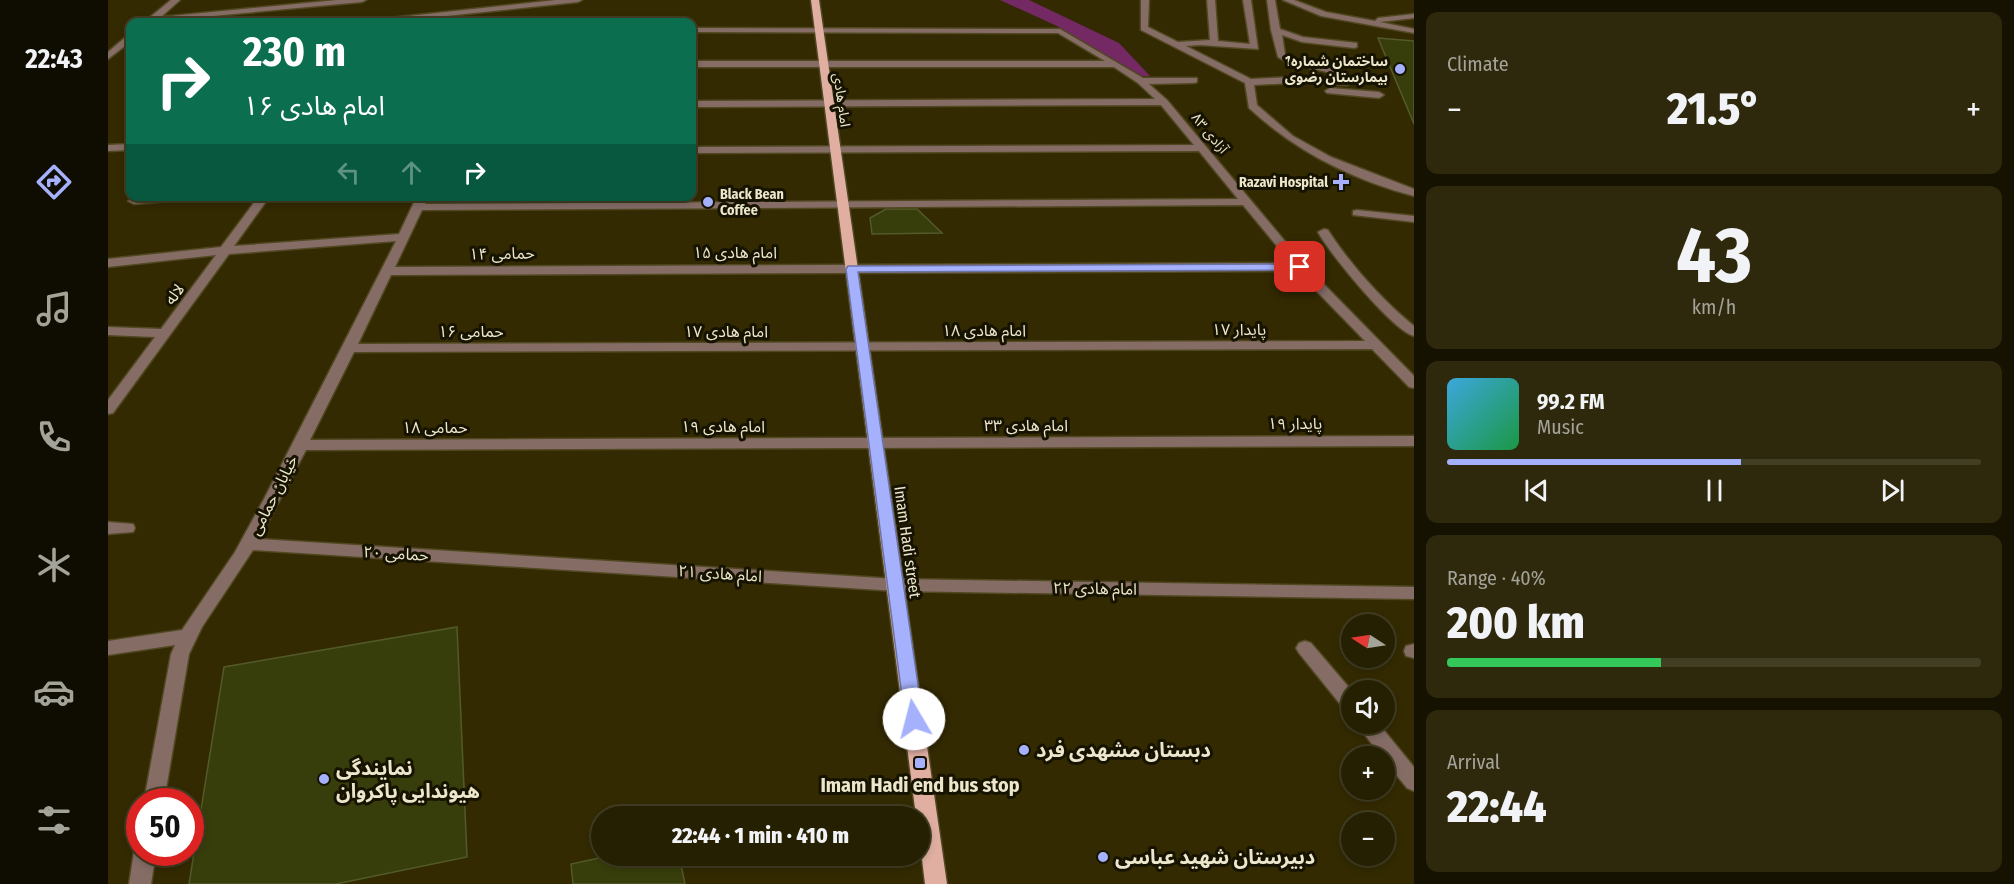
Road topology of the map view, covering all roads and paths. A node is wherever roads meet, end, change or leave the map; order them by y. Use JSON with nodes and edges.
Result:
{"nodes":[{"id":1,"x":176,"y":0,"type":"edge"},
{"id":2,"x":361,"y":0,"type":"edge"},
{"id":3,"x":578,"y":0,"type":"edge"},
{"id":4,"x":815,"y":0,"type":"edge"},
{"id":5,"x":1145,"y":0,"type":"edge"},
{"id":6,"x":1210,"y":0,"type":"edge"},
{"id":7,"x":1247,"y":0,"type":"edge"},
{"id":8,"x":1270,"y":0,"type":"edge"},
{"id":9,"x":1287,"y":0,"type":"edge"},
{"id":10,"x":508,"y":8,"type":"edge"},
{"id":11,"x":1414,"y":16,"type":"edge"},
{"id":12,"x":155,"y":18,"type":"edge"},
{"id":13,"x":181,"y":18,"type":"edge"},
{"id":14,"x":411,"y":18,"type":"edge"},
{"id":15,"x":1341,"y":18,"type":"junction"},
{"id":16,"x":696,"y":30,"type":"edge"},
{"id":17,"x":819,"y":30,"type":"junction"},
{"id":18,"x":1275,"y":30,"type":"junction"},
{"id":19,"x":1414,"y":31,"type":"edge"},
{"id":20,"x":126,"y":41,"type":"edge"},
{"id":21,"x":1214,"y":43,"type":"junction"},
{"id":22,"x":1178,"y":45,"type":"junction"},
{"id":23,"x":1354,"y":45,"type":"dead end"},
{"id":24,"x":126,"y":50,"type":"edge"},
{"id":25,"x":110,"y":53,"type":"edge"},
{"id":26,"x":696,"y":64,"type":"edge"},
{"id":27,"x":824,"y":64,"type":"junction"},
{"id":28,"x":1116,"y":64,"type":"junction"},
{"id":29,"x":1194,"y":80,"type":"dead end"},
{"id":30,"x":1147,"y":81,"type":"junction"},
{"id":31,"x":1250,"y":82,"type":"junction"},
{"id":32,"x":1379,"y":96,"type":"dead end"},
{"id":33,"x":1164,"y":102,"type":"junction"},
{"id":34,"x":696,"y":104,"type":"edge"},
{"id":35,"x":829,"y":104,"type":"junction"},
{"id":36,"x":126,"y":147,"type":"edge"},
{"id":37,"x":108,"y":148,"type":"edge"},
{"id":38,"x":1203,"y":148,"type":"junction"},
{"id":39,"x":696,"y":150,"type":"edge"},
{"id":40,"x":835,"y":150,"type":"junction"},
{"id":41,"x":1414,"y":195,"type":"edge"},
{"id":42,"x":261,"y":201,"type":"edge"},
{"id":43,"x":420,"y":202,"type":"edge"},
{"id":44,"x":1247,"y":202,"type":"junction"},
{"id":45,"x":843,"y":204,"type":"junction"},
{"id":46,"x":1356,"y":213,"type":"dead end"},
{"id":47,"x":1414,"y":219,"type":"edge"},
{"id":48,"x":1324,"y":232,"type":"dead end"},
{"id":49,"x":403,"y":237,"type":"junction"},
{"id":50,"x":226,"y":250,"type":"junction"},
{"id":51,"x":108,"y":263,"type":"edge"},
{"id":52,"x":1300,"y":267,"type":"junction"},
{"id":53,"x":617,"y":268,"type":"joint"},
{"id":54,"x":852,"y":269,"type":"junction"},
{"id":55,"x":387,"y":271,"type":"junction"},
{"id":56,"x":108,"y":331,"type":"edge"},
{"id":57,"x":1414,"y":332,"type":"edge"},
{"id":58,"x":165,"y":333,"type":"junction"},
{"id":59,"x":1373,"y":345,"type":"junction"},
{"id":60,"x":1105,"y":346,"type":"joint"},
{"id":61,"x":863,"y":347,"type":"junction"},
{"id":62,"x":351,"y":348,"type":"junction"},
{"id":63,"x":590,"y":348,"type":"joint"},
{"id":64,"x":1414,"y":384,"type":"edge"},
{"id":65,"x":110,"y":405,"type":"edge"},
{"id":66,"x":1414,"y":441,"type":"edge"},
{"id":67,"x":1175,"y":442,"type":"joint"},
{"id":68,"x":876,"y":443,"type":"junction"},
{"id":69,"x":299,"y":445,"type":"junction"},
{"id":70,"x":571,"y":445,"type":"joint"},
{"id":71,"x":108,"y":528,"type":"edge"},
{"id":72,"x":127,"y":528,"type":"dead end"},
{"id":73,"x":248,"y":544,"type":"junction"},
{"id":74,"x":543,"y":562,"type":"joint"},
{"id":75,"x":896,"y":585,"type":"junction"},
{"id":76,"x":1414,"y":593,"type":"edge"},
{"id":77,"x":187,"y":636,"type":"junction"},
{"id":78,"x":108,"y":648,"type":"edge"},
{"id":79,"x":1305,"y":648,"type":"dead end"},
{"id":80,"x":1341,"y":692,"type":"edge"},
{"id":81,"x":1375,"y":734,"type":"edge"},
{"id":82,"x":1414,"y":782,"type":"edge"},
{"id":83,"x":156,"y":788,"type":"edge"},
{"id":84,"x":143,"y":866,"type":"edge"},
{"id":85,"x":140,"y":884,"type":"edge"},
{"id":86,"x":936,"y":884,"type":"edge"}],
"edges":[{"from":1,"to":12,"type":"street"},
{"from":2,"to":13,"type":"street"},
{"from":3,"to":10,"type":"street"},
{"from":4,"to":17,"type":"main road","name":"امام هادی"},
{"from":5,"to":22,"type":"street"},
{"from":6,"to":21,"type":"street"},
{"from":7,"to":21,"type":"street"},
{"from":8,"to":18,"type":"street"},
{"from":9,"to":15,"type":"street"},
{"from":10,"to":14,"type":"street"},
{"from":11,"to":15,"type":"street"},
{"from":15,"to":19,"type":"street"},
{"from":16,"to":17,"type":"street"},
{"from":17,"to":27,"type":"main road","name":"امام هادی"},
{"from":17,"to":28,"type":"street","name":"آزادی ۸۳"},
{"from":18,"to":23,"type":"street"},
{"from":18,"to":31,"type":"street"},
{"from":20,"to":25,"type":"street"},
{"from":21,"to":22,"type":"street"},
{"from":22,"to":31,"type":"street"},
{"from":24,"to":25,"type":"street"},
{"from":26,"to":27,"type":"street"},
{"from":27,"to":28,"type":"street"},
{"from":27,"to":35,"type":"main road","name":"امام هادی"},
{"from":28,"to":30,"type":"street","name":"آزادی ۸۳"},
{"from":29,"to":30,"type":"street"},
{"from":30,"to":33,"type":"street","name":"آزادی ۸۳"},
{"from":31,"to":32,"type":"street"},
{"from":31,"to":41,"type":"street"},
{"from":33,"to":35,"type":"street"},
{"from":33,"to":38,"type":"street","name":"آزادی ۸۳"},
{"from":34,"to":35,"type":"street"},
{"from":35,"to":40,"type":"main road","name":"امام هادی"},
{"from":36,"to":37,"type":"street"},
{"from":38,"to":40,"type":"street"},
{"from":38,"to":44,"type":"street","name":"آزادی ۸۳"},
{"from":39,"to":40,"type":"street"},
{"from":40,"to":45,"type":"main road","name":"امام هادی"},
{"from":42,"to":50,"type":"street","name":"لاله"},
{"from":43,"to":45,"type":"street"},
{"from":43,"to":49,"type":"street","name":"خیابان حمامی"},
{"from":44,"to":45,"type":"street"},
{"from":44,"to":52,"type":"street","name":"آزادی ۸۳"},
{"from":45,"to":54,"type":"main road","name":"Imam Hadi street"},
{"from":46,"to":47,"type":"street"},
{"from":48,"to":57,"type":"street"},
{"from":49,"to":50,"type":"street"},
{"from":49,"to":55,"type":"street","name":"خیابان حمامی"},
{"from":50,"to":51,"type":"street"},
{"from":50,"to":58,"type":"street","name":"لاله"},
{"from":52,"to":54,"type":"street","name":"امام هادی ۱۵"},
{"from":52,"to":59,"type":"street","name":"آزادی ۸۳"},
{"from":53,"to":54,"type":"street","name":"امام هادی ۱۵"},
{"from":53,"to":55,"type":"street","name":"حمامی ۱۴"},
{"from":54,"to":61,"type":"main road","name":"Imam Hadi street"},
{"from":55,"to":62,"type":"street","name":"خیابان حمامی"},
{"from":56,"to":58,"type":"street"},
{"from":58,"to":65,"type":"street","name":"لاله"},
{"from":59,"to":60,"type":"street","name":"پایدار ۱۷"},
{"from":59,"to":64,"type":"street","name":"آزادی ۸۳"},
{"from":60,"to":61,"type":"street","name":"امام هادی ۱۸"},
{"from":61,"to":63,"type":"street","name":"امام هادی ۱۷"},
{"from":61,"to":68,"type":"main road","name":"Imam Hadi street"},
{"from":62,"to":63,"type":"street","name":"حمامی ۱۶"},
{"from":62,"to":69,"type":"street","name":"خیابان حمامی"},
{"from":66,"to":67,"type":"street","name":"پایدار ۱۹"},
{"from":67,"to":68,"type":"street","name":"امام هادی ۳۳"},
{"from":68,"to":70,"type":"street","name":"امام هادی ۱۹"},
{"from":68,"to":75,"type":"main road","name":"Imam Hadi street"},
{"from":69,"to":70,"type":"street","name":"حمامی ۱۸"},
{"from":69,"to":73,"type":"street","name":"خیابان حمامی"},
{"from":71,"to":72,"type":"street"},
{"from":73,"to":74,"type":"street","name":"حمامی ۲۰"},
{"from":73,"to":77,"type":"street","name":"خیابان حمامی"},
{"from":74,"to":75,"type":"street","name":"امام هادی ۲۱"},
{"from":75,"to":76,"type":"street","name":"امام هادی ۲۲"},
{"from":75,"to":86,"type":"main road","name":"Imam Hadi street"},
{"from":77,"to":78,"type":"street"},
{"from":77,"to":83,"type":"street","name":"خیابان حمامی"},
{"from":79,"to":80,"type":"street"},
{"from":81,"to":82,"type":"street"},
{"from":84,"to":85,"type":"street"}]}
